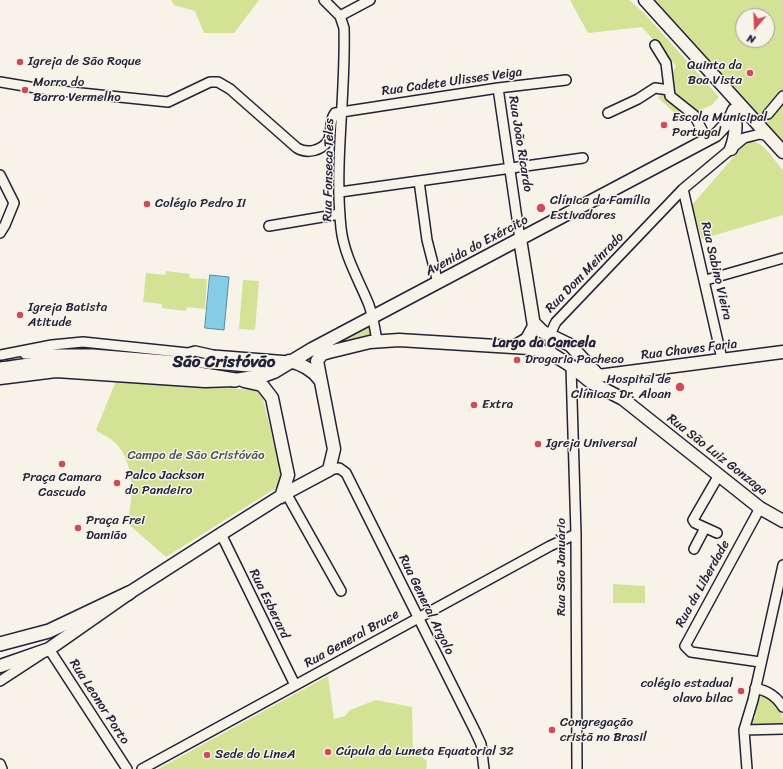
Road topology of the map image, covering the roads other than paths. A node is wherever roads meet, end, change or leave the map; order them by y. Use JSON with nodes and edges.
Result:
{"nodes":[{"id":1,"x":324,"y":0,"type":"edge"},
{"id":2,"x":370,"y":0,"type":"edge"},
{"id":3,"x":645,"y":0,"type":"edge"},
{"id":4,"x":340,"y":16,"type":"junction"},
{"id":5,"x":655,"y":45,"type":"dead end"},
{"id":6,"x":566,"y":80,"type":"dead end"},
{"id":7,"x":0,"y":82,"type":"edge"},
{"id":8,"x":498,"y":88,"type":"junction"},
{"id":9,"x":669,"y":90,"type":"junction"},
{"id":10,"x":726,"y":91,"type":"junction"},
{"id":11,"x":783,"y":96,"type":"edge"},
{"id":12,"x":734,"y":110,"type":"junction"},
{"id":13,"x":342,"y":111,"type":"junction"},
{"id":14,"x":608,"y":113,"type":"dead end"},
{"id":15,"x":768,"y":114,"type":"dead end"},
{"id":16,"x":769,"y":136,"type":"junction"},
{"id":17,"x":707,"y":139,"type":"junction"},
{"id":18,"x":731,"y":149,"type":"junction"},
{"id":19,"x":783,"y":152,"type":"edge"},
{"id":20,"x":583,"y":158,"type":"dead end"},
{"id":21,"x":510,"y":169,"type":"junction"},
{"id":22,"x":0,"y":175,"type":"edge"},
{"id":23,"x":419,"y":181,"type":"junction"},
{"id":24,"x":683,"y":189,"type":"junction"},
{"id":25,"x":340,"y":192,"type":"junction"},
{"id":26,"x":340,"y":214,"type":"junction"},
{"id":27,"x":269,"y":226,"type":"dead end"},
{"id":28,"x":0,"y":233,"type":"edge"},
{"id":29,"x":520,"y":239,"type":"junction"},
{"id":30,"x":783,"y":258,"type":"edge"},
{"id":31,"x":706,"y":280,"type":"junction"},
{"id":32,"x":438,"y":283,"type":"junction"},
{"id":33,"x":372,"y":318,"type":"junction"},
{"id":34,"x":534,"y":323,"type":"junction"},
{"id":35,"x":550,"y":335,"type":"junction"},
{"id":36,"x":377,"y":341,"type":"junction"},
{"id":37,"x":514,"y":347,"type":"junction"},
{"id":38,"x":783,"y":352,"type":"edge"},
{"id":39,"x":552,"y":354,"type":"junction"},
{"id":40,"x":0,"y":355,"type":"edge"},
{"id":41,"x":722,"y":359,"type":"junction"},
{"id":42,"x":289,"y":361,"type":"junction"},
{"id":43,"x":571,"y":366,"type":"junction"},
{"id":44,"x":0,"y":369,"type":"edge"},
{"id":45,"x":598,"y":376,"type":"junction"},
{"id":46,"x":0,"y":378,"type":"edge"},
{"id":47,"x":235,"y":380,"type":"junction"},
{"id":48,"x":320,"y":380,"type":"junction"},
{"id":49,"x":616,"y":394,"type":"junction"},
{"id":50,"x":329,"y":470,"type":"junction"},
{"id":51,"x":719,"y":475,"type":"junction"},
{"id":52,"x":283,"y":495,"type":"junction"},
{"id":53,"x":760,"y":508,"type":"junction"},
{"id":54,"x":783,"y":521,"type":"edge"},
{"id":55,"x":705,"y":528,"type":"junction"},
{"id":56,"x":716,"y":533,"type":"dead end"},
{"id":57,"x":221,"y":534,"type":"junction"},
{"id":58,"x":576,"y":534,"type":"junction"},
{"id":59,"x":694,"y":549,"type":"dead end"},
{"id":60,"x":783,"y":565,"type":"edge"},
{"id":61,"x":341,"y":591,"type":"dead end"},
{"id":62,"x":129,"y":593,"type":"junction"},
{"id":63,"x":418,"y":618,"type":"junction"},
{"id":64,"x":0,"y":644,"type":"edge"},
{"id":65,"x":49,"y":649,"type":"junction"},
{"id":66,"x":760,"y":662,"type":"junction"},
{"id":67,"x":0,"y":666,"type":"edge"},
{"id":68,"x":0,"y":681,"type":"edge"},
{"id":69,"x":295,"y":685,"type":"junction"},
{"id":70,"x":755,"y":688,"type":"junction"},
{"id":71,"x":783,"y":707,"type":"edge"},
{"id":72,"x":783,"y":729,"type":"edge"},
{"id":73,"x":744,"y":730,"type":"junction"},
{"id":74,"x":0,"y":764,"type":"edge"},
{"id":75,"x":2,"y":769,"type":"edge"},
{"id":76,"x":127,"y":769,"type":"edge"},
{"id":77,"x":142,"y":769,"type":"edge"},
{"id":78,"x":484,"y":769,"type":"edge"},
{"id":79,"x":577,"y":769,"type":"edge"},
{"id":80,"x":747,"y":769,"type":"edge"}],
"edges":[{"from":1,"to":4,"type":"street"},
{"from":2,"to":4,"type":"street"},
{"from":3,"to":10,"type":"main road"},
{"from":4,"to":13,"type":"street","name":"Rua Fonseca Teles"},
{"from":5,"to":9,"type":"street"},
{"from":6,"to":8,"type":"street","name":"Rua Cadete Ulisses Veiga"},
{"from":7,"to":13,"type":"street"},
{"from":8,"to":13,"type":"street","name":"Rua Cadete Ulisses Veiga"},
{"from":8,"to":21,"type":"street","name":"Rua João Ricardo"},
{"from":9,"to":14,"type":"street"},
{"from":9,"to":17,"type":"street"},
{"from":10,"to":12,"type":"main road"},
{"from":10,"to":16,"type":"main road"},
{"from":11,"to":15,"type":"street"},
{"from":12,"to":17,"type":"main road","name":"Avenida do Exército"},
{"from":12,"to":18,"type":"main road"},
{"from":13,"to":25,"type":"street","name":"Rua Fonseca Teles"},
{"from":16,"to":18,"type":"street","name":"Rua Dom Meinrado"},
{"from":16,"to":19,"type":"main road"},
{"from":17,"to":29,"type":"main road","name":"Avenida do Exército"},
{"from":18,"to":24,"type":"street","name":"Rua Dom Meinrado"},
{"from":20,"to":21,"type":"street"},
{"from":21,"to":23,"type":"street"},
{"from":21,"to":29,"type":"street","name":"Rua João Ricardo"},
{"from":22,"to":28,"type":"street"},
{"from":23,"to":25,"type":"street"},
{"from":23,"to":32,"type":"street"},
{"from":24,"to":31,"type":"street","name":"Rua Sabino Vieira"},
{"from":24,"to":35,"type":"street","name":"Rua Dom Meinrado"},
{"from":25,"to":26,"type":"street","name":"Rua Fonseca Teles"},
{"from":26,"to":27,"type":"street"},
{"from":26,"to":33,"type":"street","name":"Rua Fonseca Teles"},
{"from":29,"to":32,"type":"main road","name":"Avenida do Exército"},
{"from":29,"to":34,"type":"main road","name":"Rua João Ricardo"},
{"from":30,"to":31,"type":"street"},
{"from":31,"to":41,"type":"street","name":"Rua Sabino Vieira"},
{"from":32,"to":33,"type":"main road","name":"Avenida do Exército"},
{"from":33,"to":36,"type":"street","name":"Rua Fonseca Teles"},
{"from":33,"to":42,"type":"main road","name":"Avenida do Exército"},
{"from":34,"to":35,"type":"main road"},
{"from":34,"to":37,"type":"main road"},
{"from":35,"to":39,"type":"street","name":"Rua Dom Meinrado"},
{"from":35,"to":45,"type":"main road"},
{"from":36,"to":37,"type":"main road","name":"Rua São Luiz Gonzaga"},
{"from":36,"to":48,"type":"main road","name":"Rua São Luiz Gonzaga"},
{"from":37,"to":39,"type":"main road","name":"Rua São Luiz Gonzaga"},
{"from":38,"to":41,"type":"main road","name":"Rua Chaves Faria"},
{"from":39,"to":43,"type":"main road","name":"Rua São Luiz Gonzaga"},
{"from":40,"to":42,"type":"street"},
{"from":41,"to":45,"type":"main road","name":"Rua Chaves Faria"},
{"from":42,"to":47,"type":"main road"},
{"from":42,"to":48,"type":"main road"},
{"from":43,"to":45,"type":"main road"},
{"from":43,"to":49,"type":"main road","name":"Rua São Luiz Gonzaga"},
{"from":43,"to":58,"type":"street","name":"Rua São Januário"},
{"from":44,"to":47,"type":"highway"},
{"from":45,"to":49,"type":"main road"},
{"from":46,"to":47,"type":"main road"},
{"from":47,"to":52,"type":"main road"},
{"from":48,"to":50,"type":"main road"},
{"from":49,"to":51,"type":"main road","name":"Rua São Luiz Gonzaga"},
{"from":50,"to":52,"type":"main road"},
{"from":50,"to":63,"type":"street","name":"Rua General Argolo"},
{"from":51,"to":53,"type":"main road","name":"Rua São Luiz Gonzaga"},
{"from":51,"to":55,"type":"street"},
{"from":52,"to":57,"type":"main road"},
{"from":52,"to":61,"type":"street"},
{"from":53,"to":54,"type":"main road","name":"Rua São Luiz Gonzaga"},
{"from":53,"to":66,"type":"street","name":"Rua da Liberdade"},
{"from":55,"to":56,"type":"street"},
{"from":55,"to":59,"type":"street"},
{"from":57,"to":62,"type":"main road"},
{"from":57,"to":69,"type":"street","name":"Rua Esberard"},
{"from":58,"to":63,"type":"street","name":"Rua General Bruce"},
{"from":58,"to":79,"type":"street","name":"Rua São Januário"},
{"from":60,"to":66,"type":"street"},
{"from":62,"to":64,"type":"highway"},
{"from":62,"to":65,"type":"main road"},
{"from":63,"to":69,"type":"street","name":"Rua General Bruce"},
{"from":63,"to":78,"type":"street","name":"Rua General Argolo"},
{"from":65,"to":67,"type":"main road"},
{"from":65,"to":68,"type":"street"},
{"from":65,"to":76,"type":"street","name":"Rua Leonor Porto"},
{"from":66,"to":70,"type":"street"},
{"from":69,"to":77,"type":"street","name":"Rua General Bruce"},
{"from":70,"to":71,"type":"street"},
{"from":70,"to":73,"type":"street"},
{"from":72,"to":73,"type":"street"},
{"from":73,"to":80,"type":"street"},
{"from":74,"to":75,"type":"street"}]}
